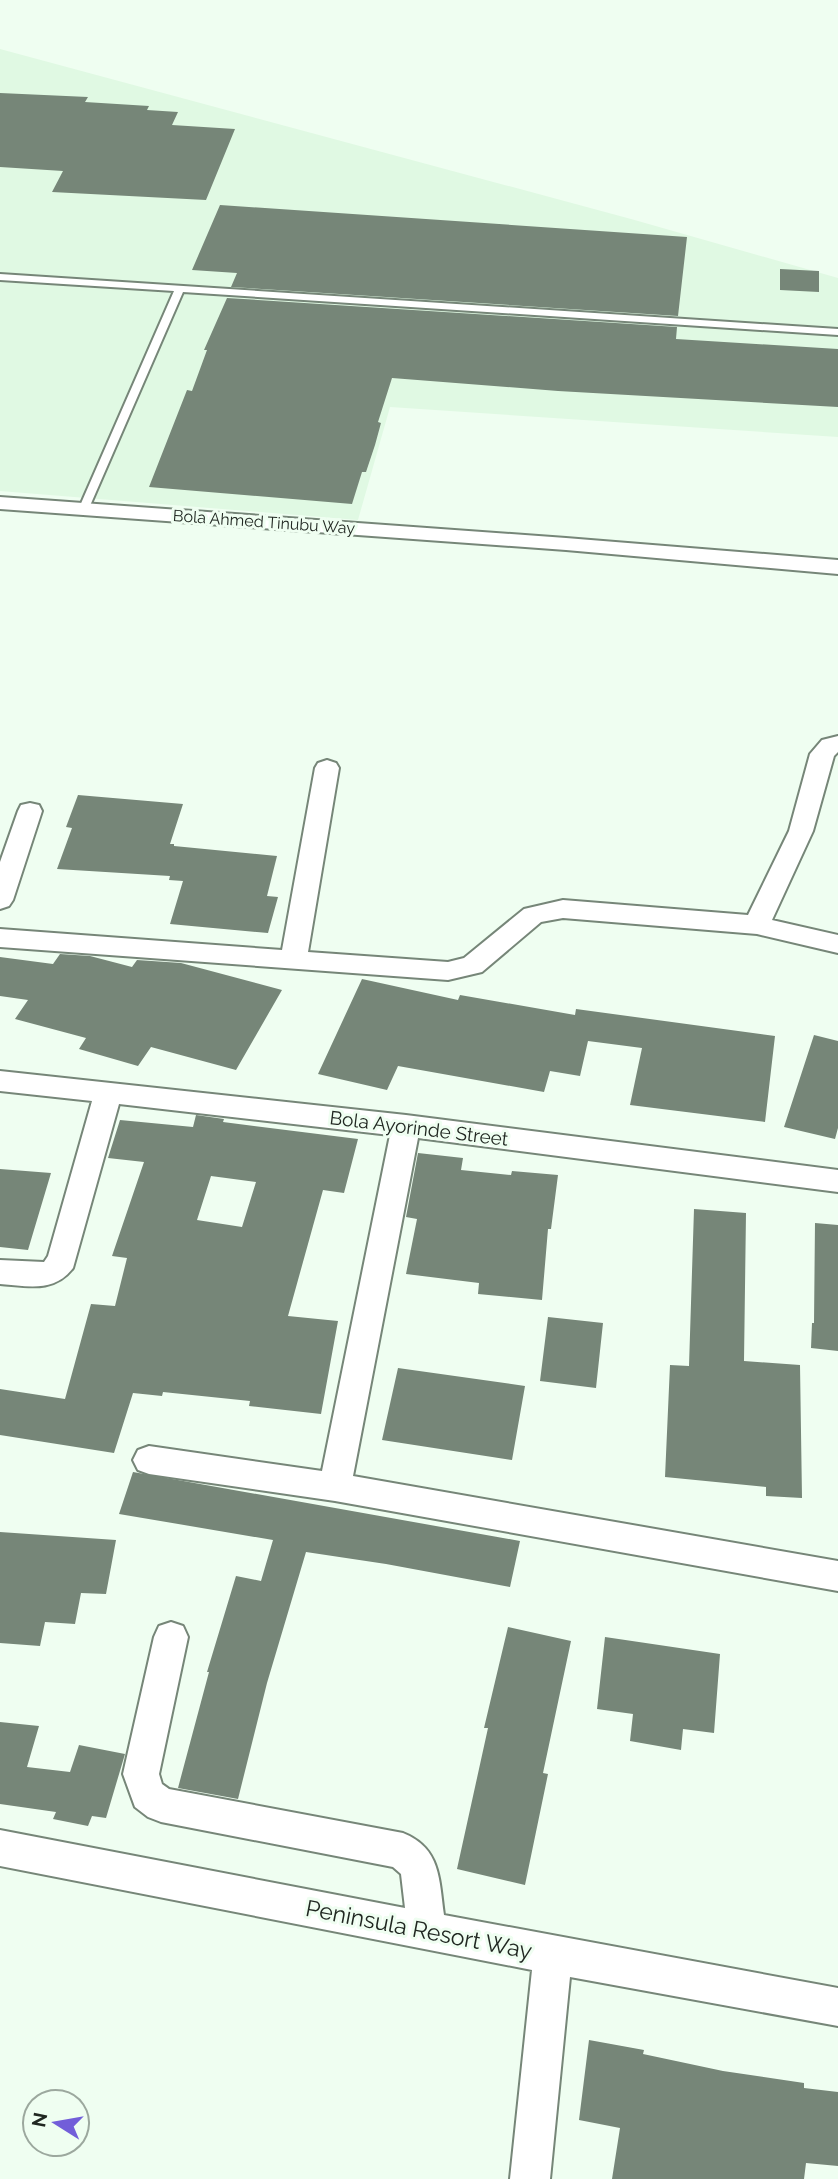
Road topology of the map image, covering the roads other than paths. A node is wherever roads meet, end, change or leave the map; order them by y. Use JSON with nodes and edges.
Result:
{"nodes":[{"id":1,"x":0,"y":277,"type":"edge"},
{"id":2,"x":180,"y":289,"type":"junction"},
{"id":3,"x":838,"y":332,"type":"edge"},
{"id":4,"x":0,"y":503,"type":"edge"},
{"id":5,"x":84,"y":508,"type":"junction"},
{"id":6,"x":528,"y":541,"type":"junction"},
{"id":7,"x":838,"y":567,"type":"edge"},
{"id":8,"x":838,"y":580,"type":"edge"},
{"id":9,"x":838,"y":744,"type":"edge"},
{"id":10,"x":327,"y":768,"type":"dead end"},
{"id":11,"x":30,"y":811,"type":"dead end"},
{"id":12,"x":0,"y":900,"type":"edge"},
{"id":13,"x":757,"y":925,"type":"junction"},
{"id":14,"x":0,"y":938,"type":"edge"},
{"id":15,"x":838,"y":944,"type":"edge"},
{"id":16,"x":294,"y":958,"type":"junction"},
{"id":17,"x":0,"y":1081,"type":"edge"},
{"id":18,"x":108,"y":1094,"type":"junction"},
{"id":19,"x":406,"y":1126,"type":"junction"},
{"id":20,"x":838,"y":1181,"type":"edge"},
{"id":21,"x":0,"y":1272,"type":"edge"},
{"id":22,"x":149,"y":1460,"type":"dead end"},
{"id":23,"x":335,"y":1487,"type":"junction"},
{"id":24,"x":838,"y":1576,"type":"edge"},
{"id":25,"x":171,"y":1637,"type":"dead end"},
{"id":26,"x":0,"y":1848,"type":"edge"},
{"id":27,"x":427,"y":1931,"type":"junction"},
{"id":28,"x":553,"y":1955,"type":"junction"},
{"id":29,"x":838,"y":2007,"type":"edge"},
{"id":30,"x":530,"y":2179,"type":"edge"}],
"edges":[{"from":1,"to":2,"type":"lane"},
{"from":2,"to":3,"type":"lane"},
{"from":2,"to":5,"type":"lane"},
{"from":4,"to":5,"type":"street","name":"Bola Ahmed Tinubu Way"},
{"from":5,"to":6,"type":"street","name":"Bola Ahmed Tinubu Way"},
{"from":6,"to":7,"type":"street","name":"Bola Ahmed Tinubu Way"},
{"from":6,"to":8,"type":"street"},
{"from":9,"to":13,"type":"street"},
{"from":10,"to":16,"type":"street"},
{"from":11,"to":12,"type":"street"},
{"from":13,"to":15,"type":"street"},
{"from":13,"to":16,"type":"street"},
{"from":14,"to":16,"type":"street"},
{"from":17,"to":18,"type":"street","name":"Bola Ayorinde Street"},
{"from":18,"to":19,"type":"street","name":"Bola Ayorinde Street"},
{"from":18,"to":21,"type":"street"},
{"from":19,"to":20,"type":"street","name":"Bola Ayorinde Street"},
{"from":19,"to":23,"type":"street"},
{"from":22,"to":23,"type":"street"},
{"from":23,"to":24,"type":"street"},
{"from":25,"to":27,"type":"street"},
{"from":26,"to":27,"type":"street","name":"Peninsula Resort Way"},
{"from":27,"to":28,"type":"street","name":"Peninsula Resort Way"},
{"from":28,"to":29,"type":"street","name":"Peninsula Resort Way"},
{"from":28,"to":30,"type":"street"}]}
